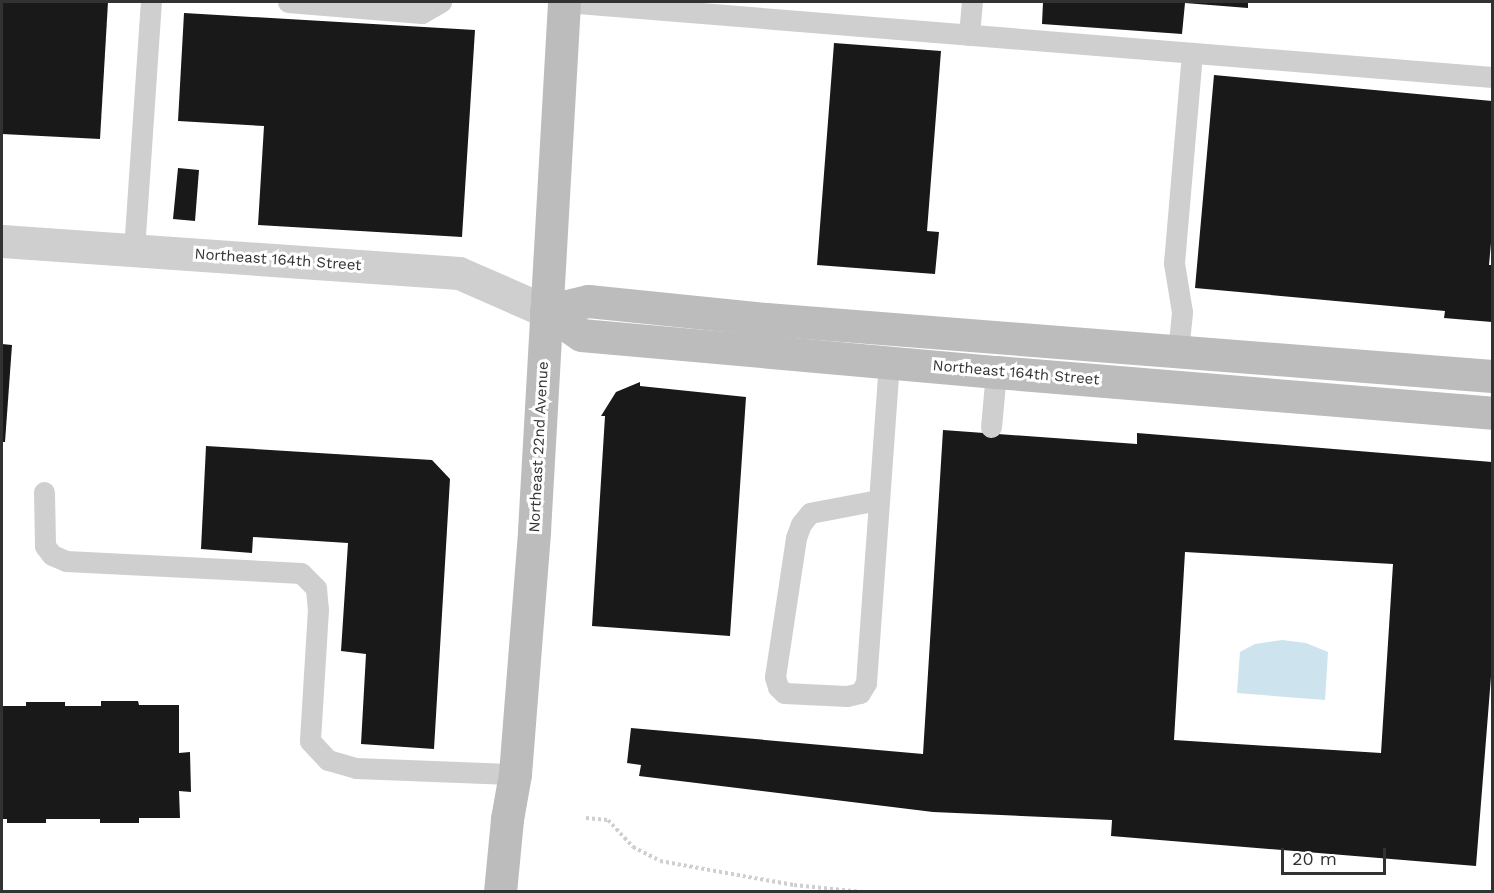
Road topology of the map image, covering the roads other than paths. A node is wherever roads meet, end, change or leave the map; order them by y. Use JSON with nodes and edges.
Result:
{"nodes":[{"id":1,"x":151,"y":2,"type":"edge"},
{"id":2,"x":288,"y":2,"type":"edge"},
{"id":3,"x":441,"y":2,"type":"edge"},
{"id":4,"x":565,"y":2,"type":"edge"},
{"id":5,"x":972,"y":2,"type":"edge"},
{"id":6,"x":969,"y":35,"type":"junction"},
{"id":7,"x":1191,"y":53,"type":"junction"},
{"id":8,"x":1492,"y":77,"type":"edge"},
{"id":9,"x":2,"y":241,"type":"edge"},
{"id":10,"x":134,"y":250,"type":"junction"},
{"id":11,"x":546,"y":311,"type":"junction"},
{"id":12,"x":1178,"y":351,"type":"junction"},
{"id":13,"x":889,"y":361,"type":"junction"},
{"id":14,"x":996,"y":372,"type":"junction"},
{"id":15,"x":1492,"y":376,"type":"edge"},
{"id":16,"x":1492,"y":413,"type":"edge"},
{"id":17,"x":991,"y":427,"type":"dead end"},
{"id":18,"x":44,"y":492,"type":"dead end"},
{"id":19,"x":878,"y":500,"type":"junction"},
{"id":20,"x":515,"y":774,"type":"junction"},
{"id":21,"x":500,"y":891,"type":"edge"}],
"edges":[{"from":1,"to":10,"type":"lane"},
{"from":2,"to":3,"type":"lane"},
{"from":4,"to":6,"type":"lane"},
{"from":4,"to":11,"type":"street","name":"Northeast 22nd Avenue"},
{"from":5,"to":6,"type":"lane"},
{"from":6,"to":7,"type":"lane"},
{"from":7,"to":8,"type":"lane"},
{"from":7,"to":12,"type":"lane"},
{"from":9,"to":10,"type":"street","name":"Northeast 164th Street"},
{"from":10,"to":11,"type":"street","name":"Northeast 164th Street"},
{"from":11,"to":12,"type":"street"},
{"from":11,"to":13,"type":"street","name":"Northeast 164th Street"},
{"from":11,"to":20,"type":"street","name":"Northeast 22nd Avenue"},
{"from":12,"to":15,"type":"street"},
{"from":13,"to":14,"type":"street","name":"Northeast 164th Street"},
{"from":13,"to":19,"type":"lane"},
{"from":14,"to":16,"type":"street","name":"Northeast 164th Street"},
{"from":14,"to":17,"type":"lane"},
{"from":18,"to":20,"type":"lane"},
{"from":19,"to":19,"type":"lane"},
{"from":20,"to":21,"type":"street","name":"Northeast 22nd Avenue"}]}
